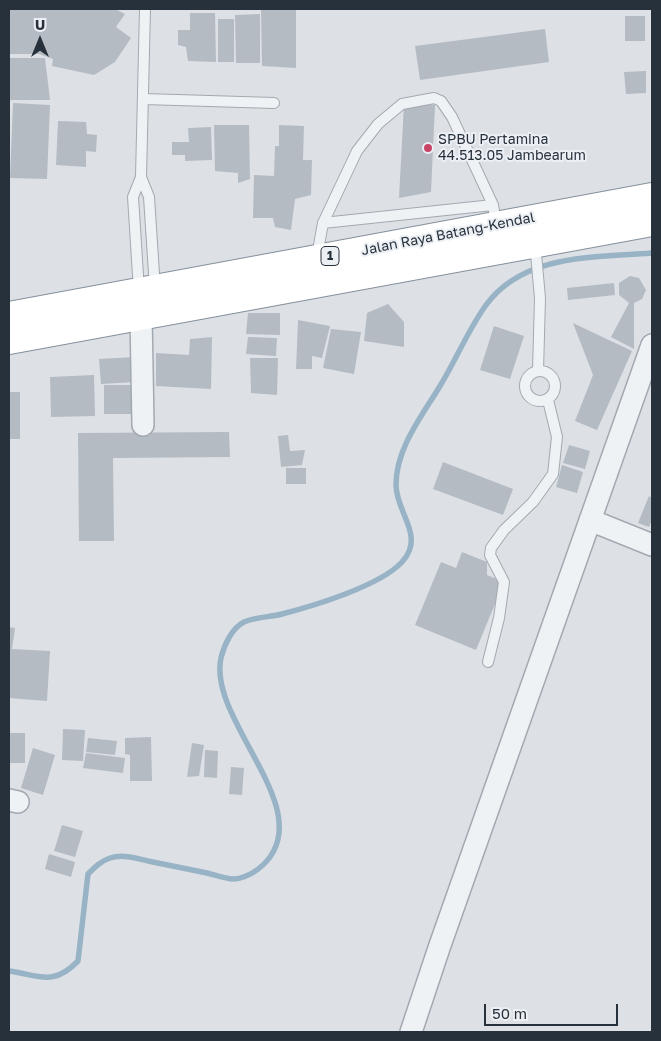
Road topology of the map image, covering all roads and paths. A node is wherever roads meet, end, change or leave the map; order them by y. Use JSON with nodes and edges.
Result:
{"nodes":[{"id":1,"x":145,"y":9,"type":"edge"},
{"id":2,"x":144,"y":99,"type":"junction"},
{"id":3,"x":274,"y":103,"type":"dead end"},
{"id":4,"x":140,"y":177,"type":"junction"},
{"id":5,"x":652,"y":197,"type":"edge"},
{"id":6,"x":652,"y":222,"type":"edge"},
{"id":7,"x":323,"y":223,"type":"junction"},
{"id":8,"x":498,"y":231,"type":"junction"},
{"id":9,"x":536,"y":250,"type":"junction"},
{"id":10,"x":319,"y":270,"type":"junction"},
{"id":11,"x":148,"y":303,"type":"junction"},
{"id":12,"x":9,"y":316,"type":"edge"},
{"id":13,"x":9,"y":340,"type":"edge"},
{"id":14,"x":652,"y":345,"type":"edge"},
{"id":15,"x":538,"y":371,"type":"junction"},
{"id":16,"x":647,"y":375,"type":"edge"},
{"id":17,"x":548,"y":400,"type":"junction"},
{"id":18,"x":143,"y":425,"type":"dead end"},
{"id":19,"x":590,"y":520,"type":"junction"},
{"id":20,"x":652,"y":545,"type":"edge"},
{"id":21,"x":488,"y":662,"type":"dead end"},
{"id":22,"x":412,"y":1032,"type":"edge"}],
"edges":[{"from":1,"to":2,"type":"lane"},
{"from":2,"to":3,"type":"lane"},
{"from":2,"to":4,"type":"lane"},
{"from":4,"to":11,"type":"lane"},
{"from":4,"to":11,"type":"lane"},
{"from":5,"to":8,"type":"highway","name":"Jalan Raya Batang-Kendal","number":"1"},
{"from":6,"to":9,"type":"highway","name":"Jalan Raya Batang-Kendal","number":"1"},
{"from":7,"to":8,"type":"lane"},
{"from":7,"to":8,"type":"lane"},
{"from":7,"to":10,"type":"lane"},
{"from":8,"to":9,"type":"highway","name":"Jalan Raya Batang-Kendal","number":"1"},
{"from":8,"to":10,"type":"highway","name":"Jalan Raya Batang-Kendal","number":"1"},
{"from":9,"to":15,"type":"lane"},
{"from":10,"to":11,"type":"highway","name":"Jalan Raya Batang-Kendal","number":"1"},
{"from":11,"to":12,"type":"highway","name":"Jalan Raya Batang-Kendal","number":"1"},
{"from":11,"to":13,"type":"highway","name":"Jalan Raya Batang-Kendal","number":"1"},
{"from":11,"to":18,"type":"street"},
{"from":14,"to":16,"type":"street"},
{"from":15,"to":17,"type":"lane"},
{"from":15,"to":17,"type":"lane"},
{"from":16,"to":19,"type":"street"},
{"from":17,"to":21,"type":"lane"},
{"from":19,"to":20,"type":"street"},
{"from":19,"to":22,"type":"street"}]}
